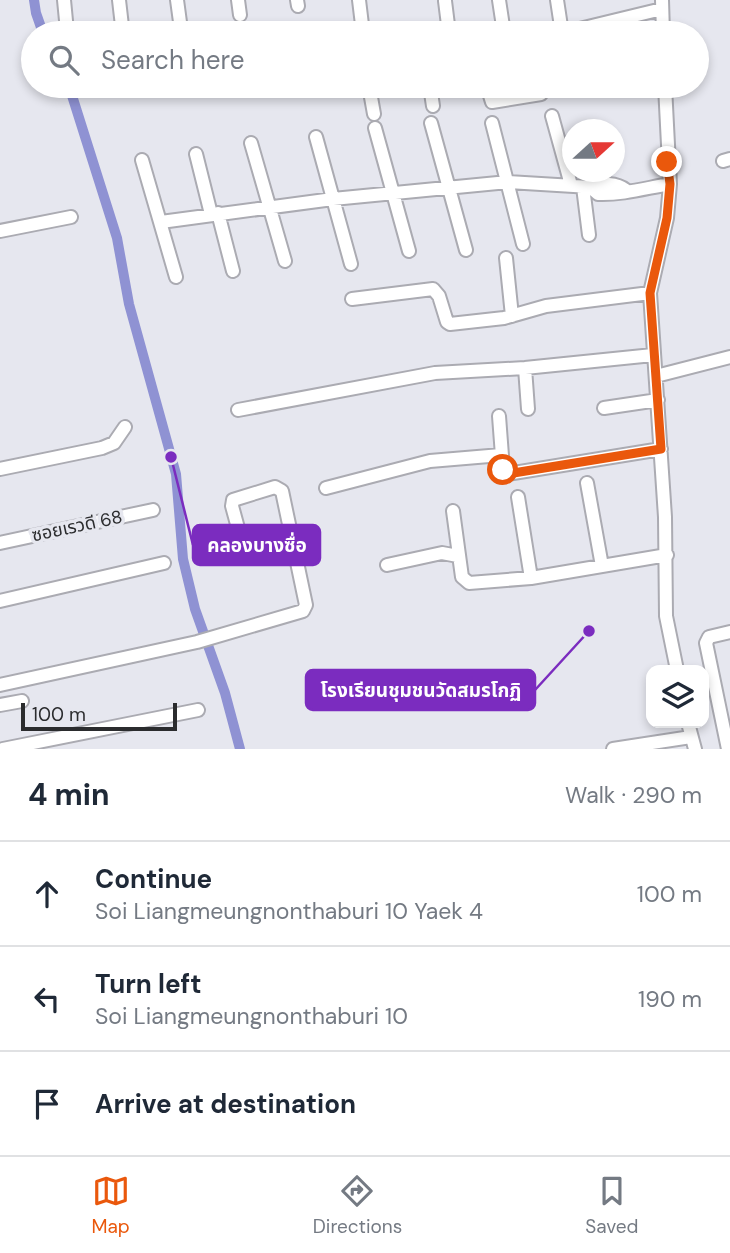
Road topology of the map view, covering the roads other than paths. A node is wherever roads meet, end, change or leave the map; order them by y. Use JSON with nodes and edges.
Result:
{"nodes":[{"id":1,"x":64,"y":0,"type":"edge"},
{"id":2,"x":119,"y":0,"type":"edge"},
{"id":3,"x":177,"y":0,"type":"edge"},
{"id":4,"x":238,"y":0,"type":"edge"},
{"id":5,"x":359,"y":0,"type":"edge"},
{"id":6,"x":499,"y":0,"type":"edge"},
{"id":7,"x":557,"y":0,"type":"edge"},
{"id":8,"x":445,"y":1,"type":"edge"},
{"id":9,"x":662,"y":4,"type":"edge"},
{"id":10,"x":240,"y":15,"type":"dead end"},
{"id":11,"x":66,"y":21,"type":"edge"},
{"id":12,"x":121,"y":21,"type":"edge"},
{"id":13,"x":180,"y":21,"type":"edge"},
{"id":14,"x":362,"y":21,"type":"edge"},
{"id":15,"x":448,"y":21,"type":"edge"},
{"id":16,"x":502,"y":21,"type":"edge"},
{"id":17,"x":561,"y":21,"type":"edge"},
{"id":18,"x":604,"y":21,"type":"edge"},
{"id":19,"x":371,"y":98,"type":"edge"},
{"id":20,"x":432,"y":98,"type":"edge"},
{"id":21,"x":491,"y":98,"type":"edge"},
{"id":22,"x":516,"y":98,"type":"edge"},
{"id":23,"x":666,"y":98,"type":"edge"},
{"id":24,"x":433,"y":106,"type":"dead end"},
{"id":25,"x":374,"y":114,"type":"dead end"},
{"id":26,"x":552,"y":116,"type":"dead end"},
{"id":27,"x":431,"y":123,"type":"dead end"},
{"id":28,"x":492,"y":123,"type":"dead end"},
{"id":29,"x":375,"y":128,"type":"dead end"},
{"id":30,"x":316,"y":137,"type":"dead end"},
{"id":31,"x":251,"y":143,"type":"dead end"},
{"id":32,"x":196,"y":154,"type":"dead end"},
{"id":33,"x":142,"y":160,"type":"dead end"},
{"id":34,"x":508,"y":182,"type":"junction"},
{"id":35,"x":670,"y":184,"type":"junction"},
{"id":36,"x":581,"y":186,"type":"junction"},
{"id":37,"x":448,"y":189,"type":"junction"},
{"id":38,"x":393,"y":192,"type":"junction"},
{"id":39,"x":333,"y":199,"type":"junction"},
{"id":40,"x":270,"y":206,"type":"junction"},
{"id":41,"x":214,"y":213,"type":"junction"},
{"id":42,"x":71,"y":217,"type":"dead end"},
{"id":43,"x":161,"y":222,"type":"junction"},
{"id":44,"x":0,"y":231,"type":"edge"},
{"id":45,"x":589,"y":234,"type":"dead end"},
{"id":46,"x":523,"y":243,"type":"dead end"},
{"id":47,"x":466,"y":250,"type":"dead end"},
{"id":48,"x":409,"y":251,"type":"dead end"},
{"id":49,"x":506,"y":258,"type":"dead end"},
{"id":50,"x":285,"y":261,"type":"dead end"},
{"id":51,"x":351,"y":264,"type":"dead end"},
{"id":52,"x":233,"y":271,"type":"dead end"},
{"id":53,"x":176,"y":277,"type":"dead end"},
{"id":54,"x":650,"y":293,"type":"junction"},
{"id":55,"x":352,"y":299,"type":"dead end"},
{"id":56,"x":512,"y":316,"type":"junction"},
{"id":57,"x":653,"y":355,"type":"junction"},
{"id":58,"x":730,"y":357,"type":"edge"},
{"id":59,"x":525,"y":368,"type":"junction"},
{"id":60,"x":656,"y":376,"type":"junction"},
{"id":61,"x":658,"y":400,"type":"junction"},
{"id":62,"x":604,"y":408,"type":"dead end"},
{"id":63,"x":528,"y":409,"type":"dead end"},
{"id":64,"x":238,"y":410,"type":"dead end"},
{"id":65,"x":499,"y":416,"type":"dead end"},
{"id":66,"x":125,"y":427,"type":"dead end"},
{"id":67,"x":661,"y":449,"type":"junction"},
{"id":68,"x":501,"y":454,"type":"junction"},
{"id":69,"x":0,"y":469,"type":"edge"},
{"id":70,"x":587,"y":483,"type":"dead end"},
{"id":71,"x":326,"y":488,"type":"dead end"},
{"id":72,"x":518,"y":496,"type":"dead end"},
{"id":73,"x":153,"y":510,"type":"dead end"},
{"id":74,"x":453,"y":511,"type":"dead end"},
{"id":75,"x":241,"y":540,"type":"dead end"},
{"id":76,"x":0,"y":543,"type":"edge"},
{"id":77,"x":667,"y":555,"type":"junction"},
{"id":78,"x":458,"y":556,"type":"junction"},
{"id":79,"x":164,"y":563,"type":"dead end"},
{"id":80,"x":387,"y":565,"type":"dead end"},
{"id":81,"x":602,"y":566,"type":"junction"},
{"id":82,"x":531,"y":578,"type":"junction"},
{"id":83,"x":0,"y":601,"type":"edge"},
{"id":84,"x":730,"y":632,"type":"edge"},
{"id":85,"x":676,"y":665,"type":"edge"},
{"id":86,"x":0,"y":685,"type":"edge"},
{"id":87,"x":22,"y":701,"type":"dead end"},
{"id":88,"x":0,"y":705,"type":"edge"},
{"id":89,"x":198,"y":710,"type":"dead end"},
{"id":90,"x":693,"y":743,"type":"edge"},
{"id":91,"x":3,"y":749,"type":"edge"},
{"id":92,"x":613,"y":749,"type":"edge"},
{"id":93,"x":728,"y":749,"type":"edge"}],
"edges":[{"from":1,"to":11,"type":"street"},
{"from":2,"to":12,"type":"street"},
{"from":3,"to":13,"type":"street"},
{"from":4,"to":10,"type":"street"},
{"from":5,"to":14,"type":"street"},
{"from":6,"to":16,"type":"street"},
{"from":7,"to":17,"type":"street"},
{"from":8,"to":15,"type":"street"},
{"from":9,"to":18,"type":"street"},
{"from":19,"to":25,"type":"street"},
{"from":20,"to":24,"type":"street"},
{"from":21,"to":22,"type":"street"},
{"from":23,"to":35,"type":"street"},
{"from":26,"to":36,"type":"street"},
{"from":27,"to":37,"type":"street"},
{"from":28,"to":34,"type":"street"},
{"from":29,"to":38,"type":"street"},
{"from":30,"to":39,"type":"street"},
{"from":31,"to":40,"type":"street"},
{"from":32,"to":41,"type":"street"},
{"from":33,"to":43,"type":"street"},
{"from":34,"to":36,"type":"street"},
{"from":34,"to":37,"type":"street"},
{"from":34,"to":46,"type":"street"},
{"from":35,"to":36,"type":"street"},
{"from":35,"to":54,"type":"street"},
{"from":36,"to":45,"type":"street"},
{"from":37,"to":38,"type":"street"},
{"from":37,"to":47,"type":"street"},
{"from":38,"to":39,"type":"street"},
{"from":38,"to":48,"type":"street"},
{"from":39,"to":40,"type":"street"},
{"from":39,"to":51,"type":"street"},
{"from":40,"to":41,"type":"street"},
{"from":40,"to":50,"type":"street"},
{"from":41,"to":43,"type":"street"},
{"from":41,"to":52,"type":"street"},
{"from":42,"to":44,"type":"street"},
{"from":43,"to":53,"type":"street"},
{"from":49,"to":56,"type":"street"},
{"from":54,"to":56,"type":"street"},
{"from":54,"to":57,"type":"street"},
{"from":55,"to":56,"type":"street"},
{"from":57,"to":59,"type":"street"},
{"from":57,"to":60,"type":"street"},
{"from":58,"to":60,"type":"street"},
{"from":59,"to":63,"type":"street"},
{"from":59,"to":64,"type":"street"},
{"from":60,"to":61,"type":"street"},
{"from":61,"to":62,"type":"street"},
{"from":61,"to":67,"type":"street"},
{"from":65,"to":68,"type":"street"},
{"from":66,"to":69,"type":"street"},
{"from":67,"to":68,"type":"street"},
{"from":67,"to":77,"type":"street"},
{"from":68,"to":71,"type":"street"},
{"from":70,"to":81,"type":"street"},
{"from":72,"to":82,"type":"street"},
{"from":73,"to":76,"type":"street","name":"ซอยเรวดี 68"},
{"from":74,"to":78,"type":"street"},
{"from":75,"to":86,"type":"street"},
{"from":77,"to":81,"type":"street"},
{"from":77,"to":85,"type":"street"},
{"from":78,"to":80,"type":"street"},
{"from":78,"to":82,"type":"street"},
{"from":79,"to":83,"type":"street"},
{"from":81,"to":82,"type":"street"},
{"from":84,"to":93,"type":"street"},
{"from":87,"to":88,"type":"street"},
{"from":89,"to":91,"type":"street"},
{"from":90,"to":92,"type":"street"}]}
